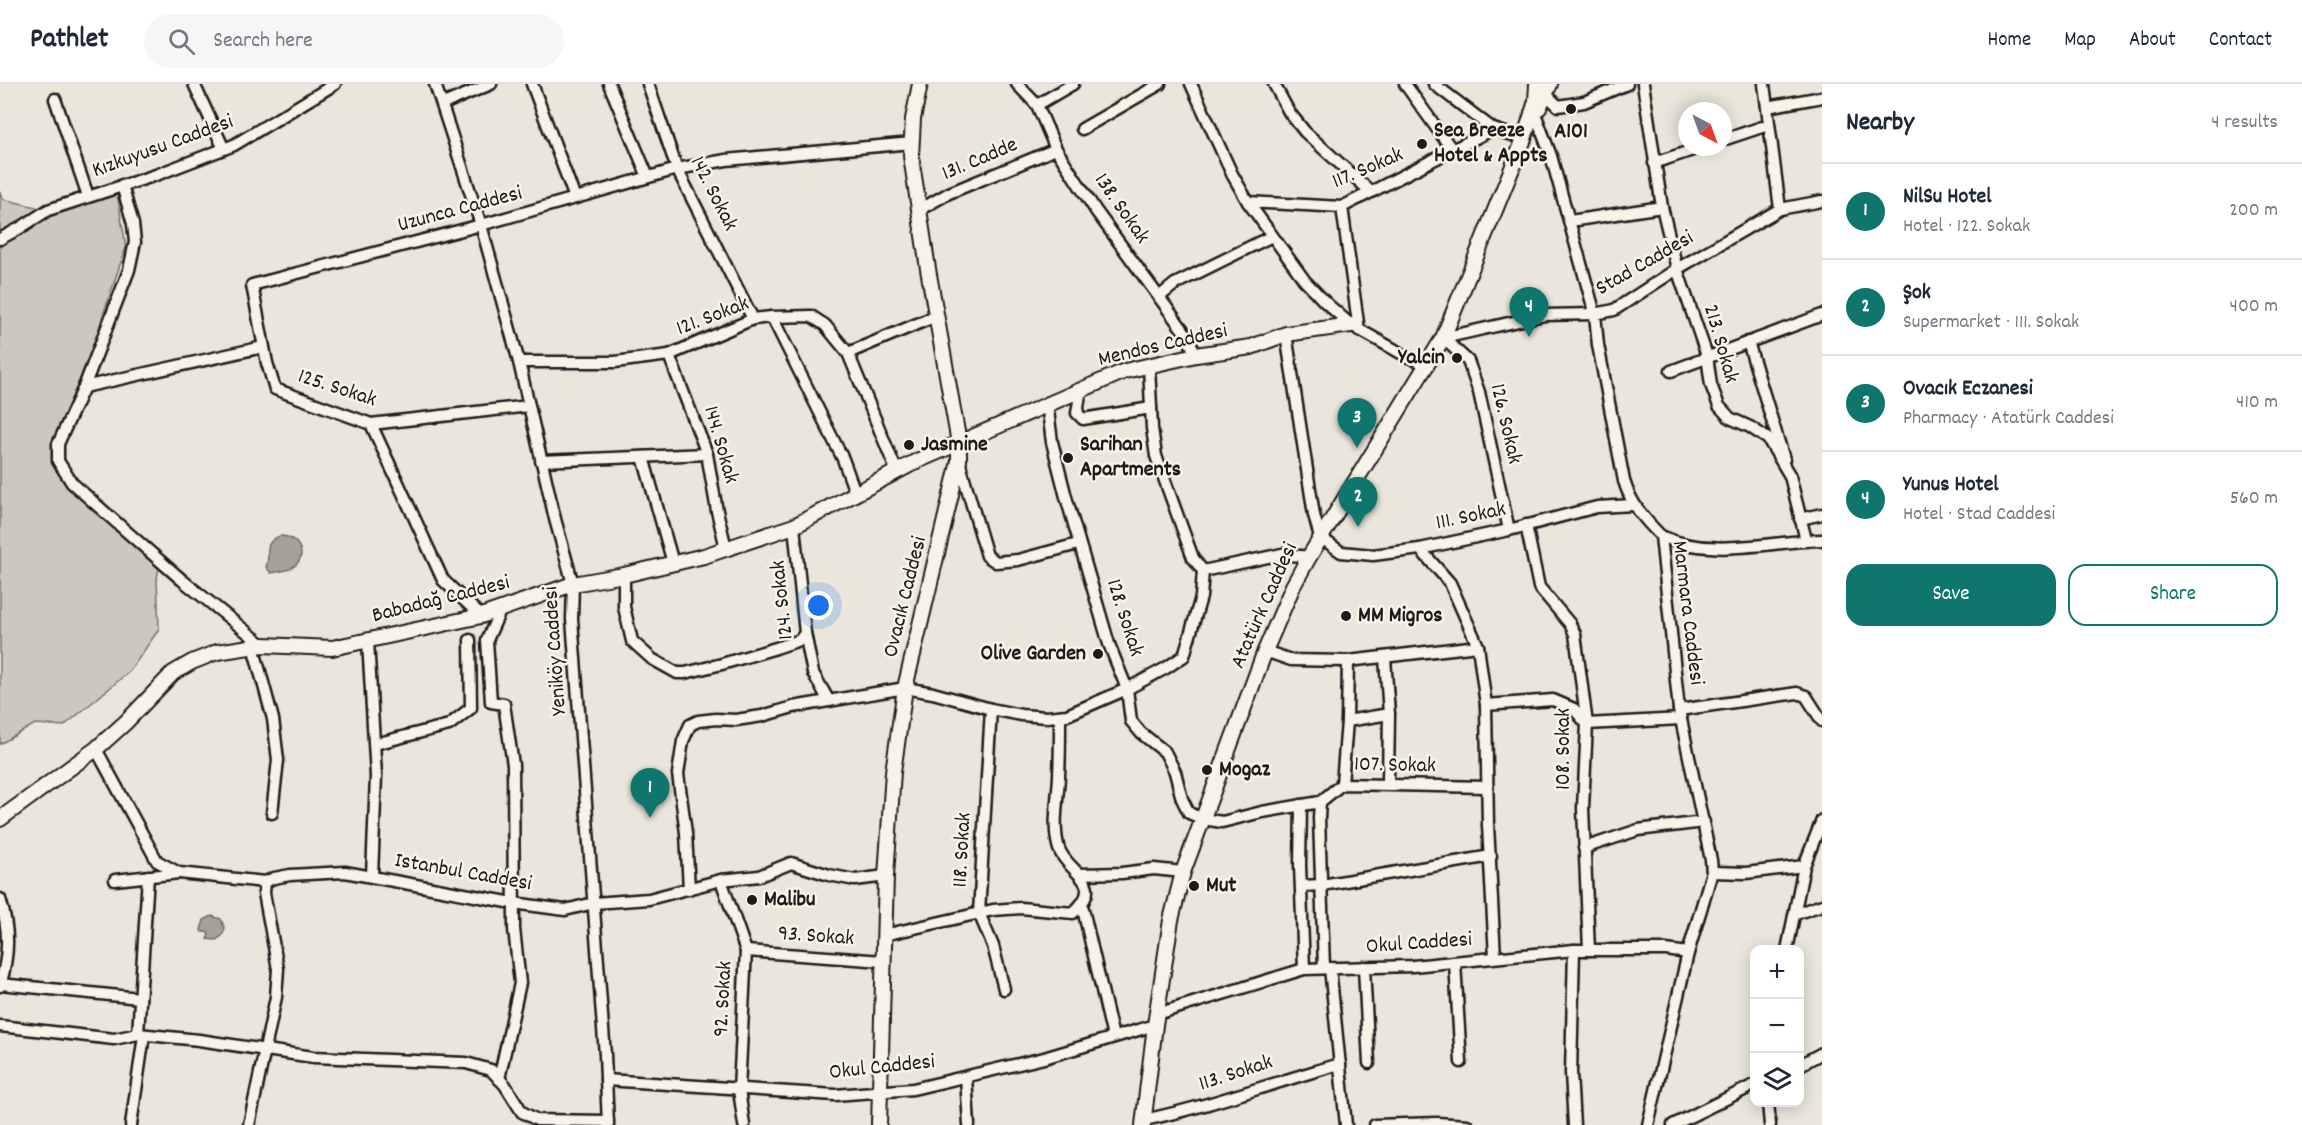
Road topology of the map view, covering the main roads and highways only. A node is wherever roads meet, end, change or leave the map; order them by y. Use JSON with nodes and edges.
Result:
{"nodes":[{"id":1,"x":920,"y":84,"type":"edge"},
{"id":2,"x":1544,"y":87,"type":"edge"},
{"id":3,"x":1524,"y":139,"type":"junction"},
{"id":4,"x":1355,"y":327,"type":"road end"},
{"id":5,"x":959,"y":443,"type":"junction"},
{"id":6,"x":0,"y":819,"type":"edge"},
{"id":7,"x":1144,"y":1122,"type":"edge"},
{"id":8,"x":879,"y":1125,"type":"edge"}],
"edges":[{"from":1,"to":5,"type":"main road","name":"Ovacık Caddesi"},
{"from":2,"to":3,"type":"main road"},
{"from":2,"to":3,"type":"main road"},
{"from":3,"to":7,"type":"main road","name":"Atatürk Caddesi"},
{"from":4,"to":5,"type":"main road","name":"Mendos Caddesi"},
{"from":5,"to":6,"type":"main road","name":"Babadağ Caddesi"},
{"from":5,"to":8,"type":"main road","name":"Ovacık Caddesi"}]}
